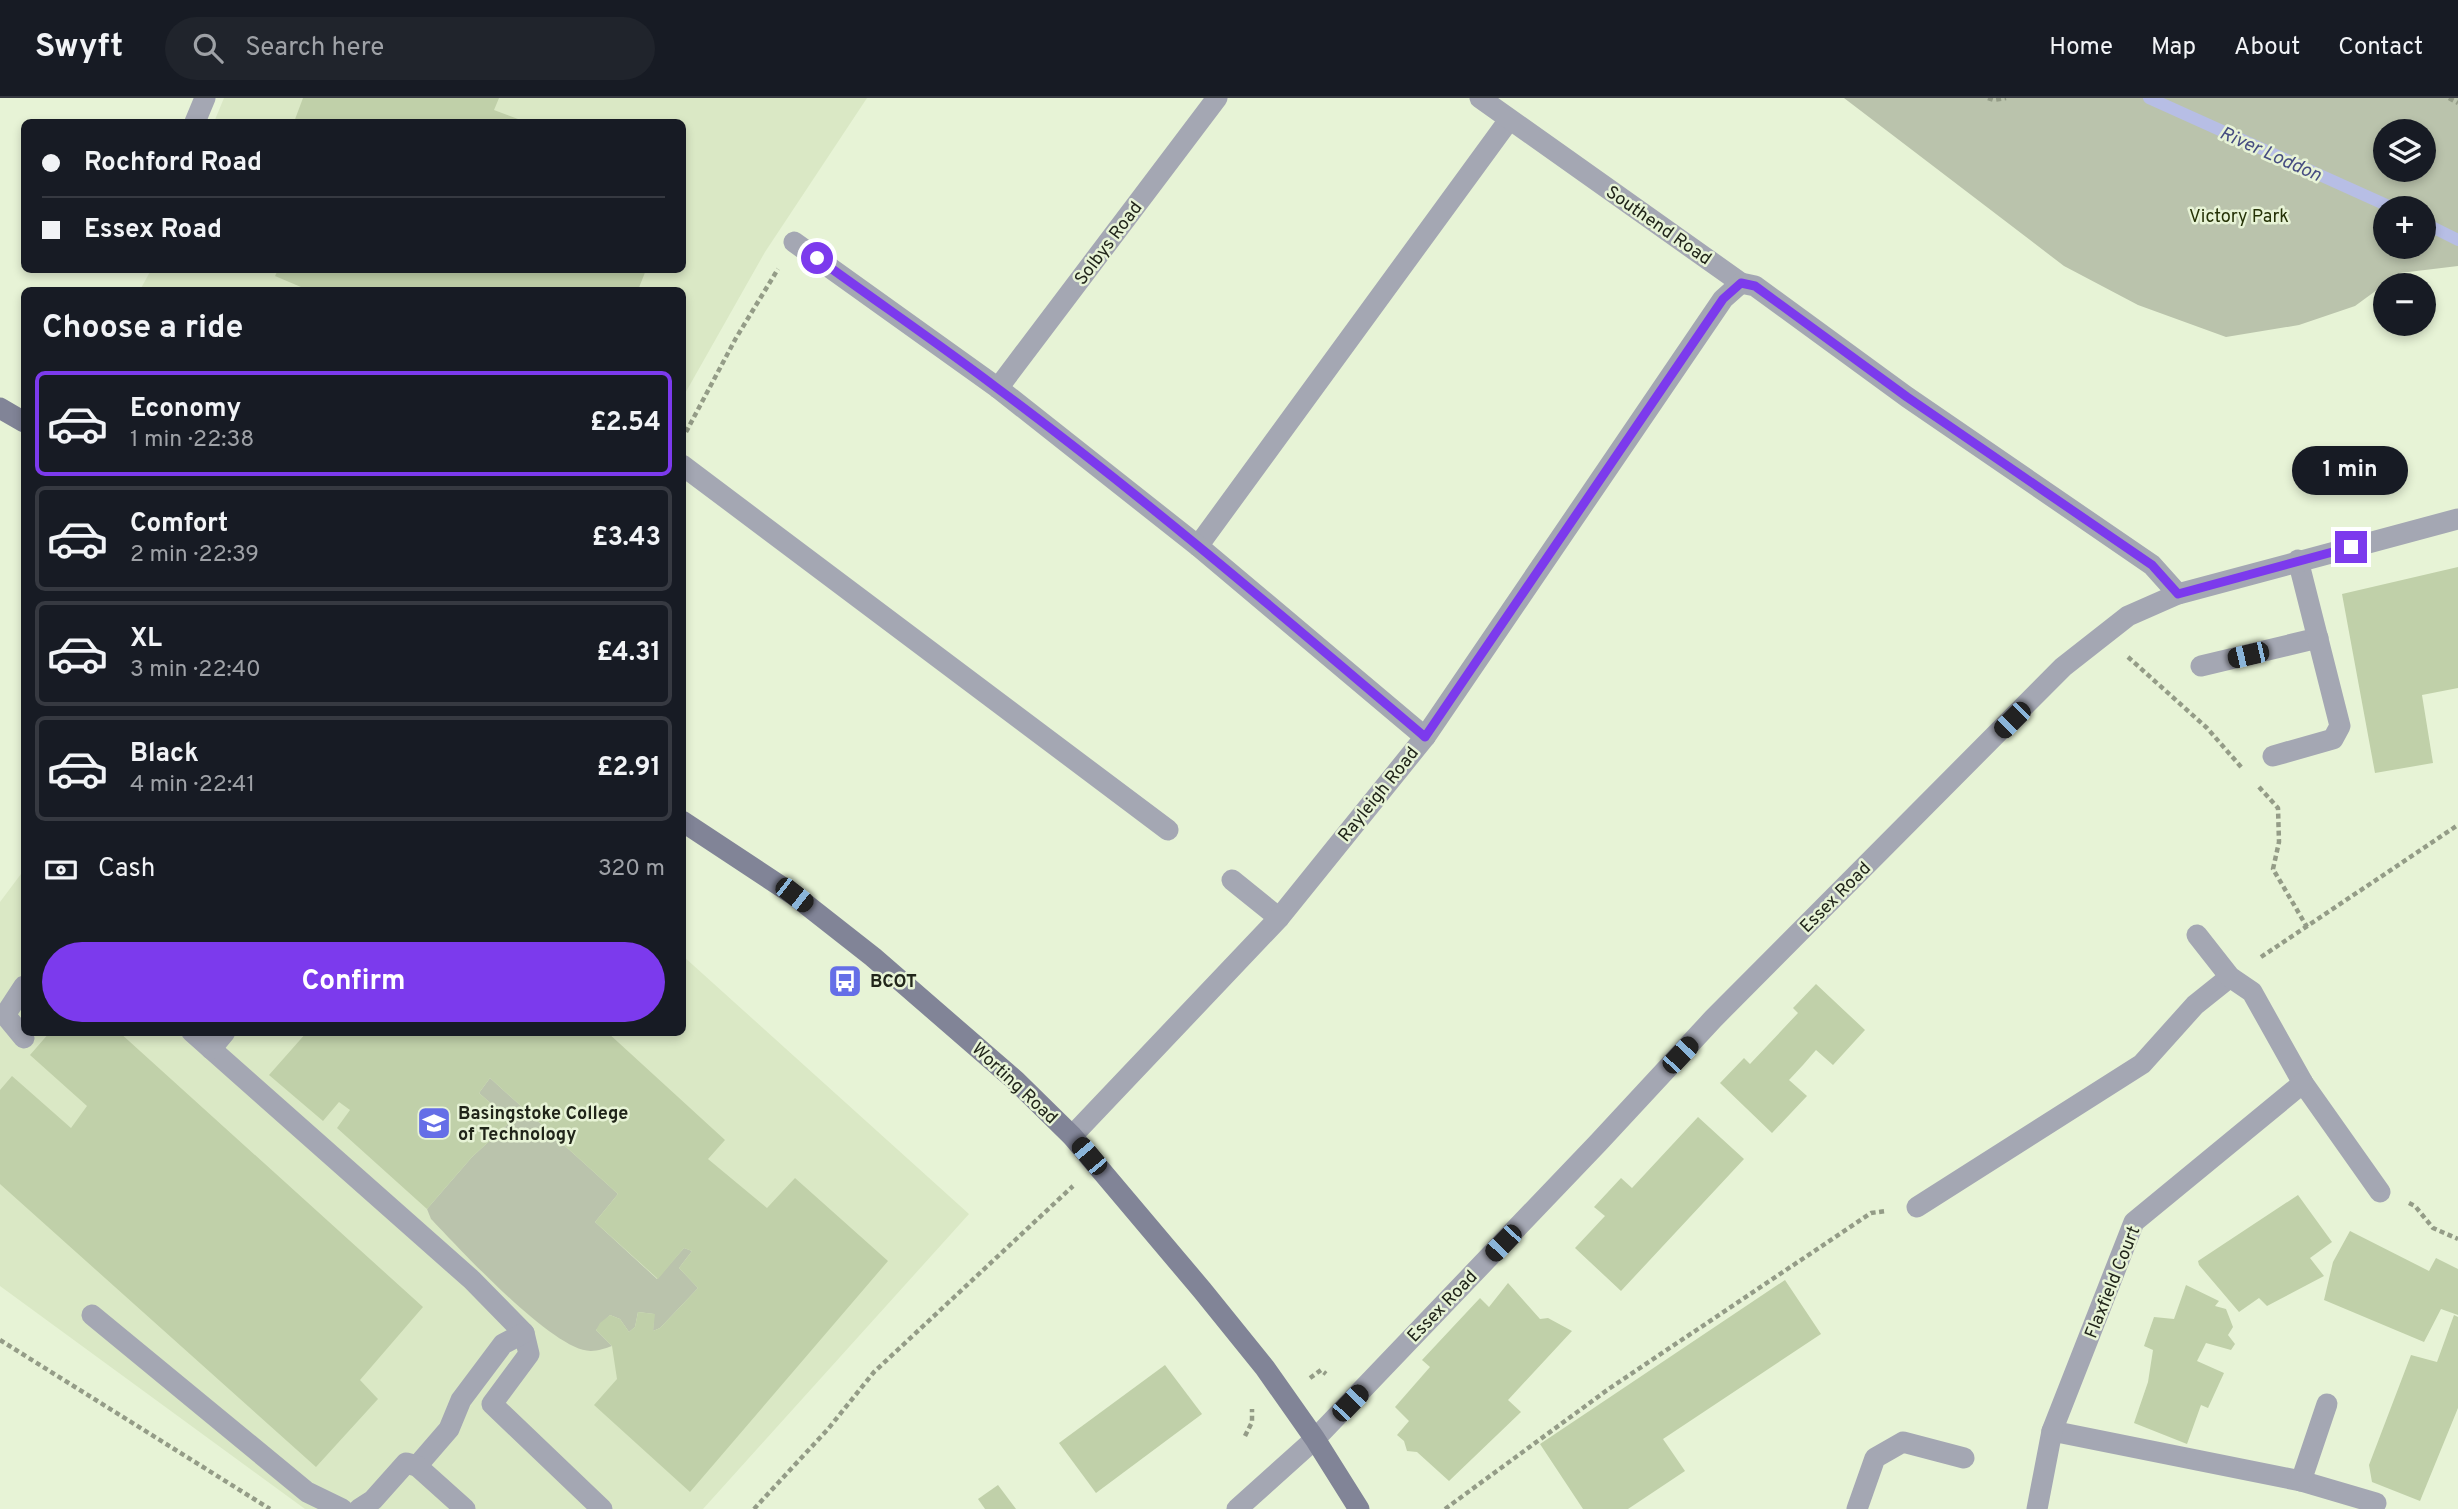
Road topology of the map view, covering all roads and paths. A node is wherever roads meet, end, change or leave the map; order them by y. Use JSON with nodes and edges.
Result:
{"nodes":[{"id":1,"x":205,"y":98,"type":"edge"},
{"id":2,"x":1217,"y":98,"type":"edge"},
{"id":3,"x":1480,"y":98,"type":"edge"},
{"id":4,"x":1988,"y":98,"type":"edge"},
{"id":5,"x":2006,"y":98,"type":"edge"},
{"id":6,"x":2449,"y":98,"type":"edge"},
{"id":7,"x":2458,"y":103,"type":"edge"},
{"id":8,"x":196,"y":119,"type":"edge"},
{"id":9,"x":1510,"y":120,"type":"junction"},
{"id":10,"x":794,"y":242,"type":"joint"},
{"id":11,"x":1741,"y":283,"type":"junction"},
{"id":12,"x":998,"y":388,"type":"junction"},
{"id":13,"x":0,"y":408,"type":"edge"},
{"id":14,"x":21,"y":420,"type":"edge"},
{"id":15,"x":686,"y":432,"type":"edge"},
{"id":16,"x":686,"y":468,"type":"edge"},
{"id":17,"x":2458,"y":519,"type":"edge"},
{"id":18,"x":1198,"y":546,"type":"junction"},
{"id":19,"x":2298,"y":560,"type":"junction"},
{"id":20,"x":2178,"y":594,"type":"junction"},
{"id":21,"x":2104,"y":635,"type":"junction"},
{"id":22,"x":2318,"y":638,"type":"junction"},
{"id":23,"x":2201,"y":666,"type":"dead end"},
{"id":24,"x":1425,"y":737,"type":"junction"},
{"id":25,"x":2273,"y":756,"type":"dead end"},
{"id":26,"x":686,"y":824,"type":"edge"},
{"id":27,"x":2458,"y":825,"type":"edge"},
{"id":28,"x":1168,"y":830,"type":"dead end"},
{"id":29,"x":1232,"y":880,"type":"dead end"},
{"id":30,"x":1279,"y":918,"type":"junction"},
{"id":31,"x":2308,"y":927,"type":"junction"},
{"id":32,"x":2197,"y":935,"type":"dead end"},
{"id":33,"x":2255,"y":961,"type":"dead end"},
{"id":34,"x":2230,"y":977,"type":"junction"},
{"id":35,"x":21,"y":991,"type":"edge"},
{"id":36,"x":21,"y":1034,"type":"edge"},
{"id":37,"x":196,"y":1036,"type":"edge"},
{"id":38,"x":222,"y":1036,"type":"edge"},
{"id":39,"x":211,"y":1049,"type":"junction"},
{"id":40,"x":2303,"y":1083,"type":"junction"},
{"id":41,"x":1072,"y":1136,"type":"junction"},
{"id":42,"x":1077,"y":1182,"type":"dead end"},
{"id":43,"x":2380,"y":1192,"type":"joint"},
{"id":44,"x":1917,"y":1207,"type":"joint"},
{"id":45,"x":2458,"y":1239,"type":"edge"},
{"id":46,"x":92,"y":1315,"type":"dead end"},
{"id":47,"x":524,"y":1333,"type":"junction"},
{"id":48,"x":0,"y":1340,"type":"edge"},
{"id":49,"x":1251,"y":1402,"type":"dead end"},
{"id":50,"x":2327,"y":1404,"type":"dead end"},
{"id":51,"x":2052,"y":1431,"type":"junction"},
{"id":52,"x":1245,"y":1436,"type":"dead end"},
{"id":53,"x":1315,"y":1439,"type":"junction"},
{"id":54,"x":1964,"y":1458,"type":"dead end"},
{"id":55,"x":417,"y":1466,"type":"junction"},
{"id":56,"x":2301,"y":1481,"type":"junction"},
{"id":57,"x":2376,"y":1503,"type":"dead end"},
{"id":58,"x":270,"y":1509,"type":"edge"},
{"id":59,"x":342,"y":1509,"type":"edge"},
{"id":60,"x":359,"y":1509,"type":"edge"},
{"id":61,"x":465,"y":1509,"type":"edge"},
{"id":62,"x":602,"y":1509,"type":"edge"},
{"id":63,"x":754,"y":1509,"type":"edge"},
{"id":64,"x":1237,"y":1509,"type":"edge"},
{"id":65,"x":1359,"y":1509,"type":"edge"},
{"id":66,"x":1445,"y":1509,"type":"edge"},
{"id":67,"x":1857,"y":1509,"type":"edge"},
{"id":68,"x":2037,"y":1509,"type":"edge"}],
"edges":[{"from":1,"to":8,"type":"street"},
{"from":2,"to":12,"type":"street","name":"Solbys Road"},
{"from":3,"to":9,"type":"street","name":"Southend Road"},
{"from":4,"to":5,"type":"path"},
{"from":6,"to":7,"type":"path"},
{"from":9,"to":11,"type":"street","name":"Southend Road"},
{"from":9,"to":18,"type":"street"},
{"from":10,"to":12,"type":"street"},
{"from":10,"to":15,"type":"path"},
{"from":11,"to":20,"type":"street","name":"Southend Road"},
{"from":11,"to":24,"type":"street","name":"Rayleigh Road"},
{"from":12,"to":18,"type":"street"},
{"from":13,"to":14,"type":"street"},
{"from":16,"to":28,"type":"street"},
{"from":17,"to":19,"type":"street","name":"Essex Road"},
{"from":18,"to":24,"type":"street"},
{"from":19,"to":20,"type":"street","name":"Essex Road"},
{"from":19,"to":22,"type":"street"},
{"from":20,"to":21,"type":"street","name":"Essex Road"},
{"from":21,"to":31,"type":"path"},
{"from":21,"to":53,"type":"street","name":"Essex Road"},
{"from":22,"to":23,"type":"street"},
{"from":22,"to":25,"type":"street"},
{"from":24,"to":30,"type":"street","name":"Rayleigh Road"},
{"from":26,"to":41,"type":"street","name":"Worting Road"},
{"from":27,"to":31,"type":"path"},
{"from":29,"to":30,"type":"street"},
{"from":30,"to":41,"type":"street","name":"Rayleigh Road"},
{"from":31,"to":33,"type":"path"},
{"from":32,"to":34,"type":"street"},
{"from":34,"to":40,"type":"street"},
{"from":34,"to":44,"type":"street"},
{"from":35,"to":36,"type":"street"},
{"from":37,"to":39,"type":"street"},
{"from":38,"to":39,"type":"street"},
{"from":39,"to":47,"type":"street"},
{"from":40,"to":43,"type":"street"},
{"from":40,"to":51,"type":"street","name":"Flaxfield Court"},
{"from":41,"to":53,"type":"street","name":"Worting Road"},
{"from":42,"to":63,"type":"path"},
{"from":43,"to":45,"type":"path"},
{"from":44,"to":66,"type":"path"},
{"from":46,"to":59,"type":"street"},
{"from":47,"to":55,"type":"street"},
{"from":47,"to":62,"type":"street"},
{"from":48,"to":58,"type":"path"},
{"from":49,"to":52,"type":"path"},
{"from":50,"to":56,"type":"street"},
{"from":51,"to":56,"type":"street"},
{"from":51,"to":68,"type":"street","name":"Flaxfield Court"},
{"from":53,"to":64,"type":"street","name":"Essex Road"},
{"from":53,"to":65,"type":"street","name":"Worting Road"},
{"from":54,"to":67,"type":"street"},
{"from":55,"to":60,"type":"street"},
{"from":55,"to":61,"type":"street"},
{"from":56,"to":57,"type":"street"}]}
